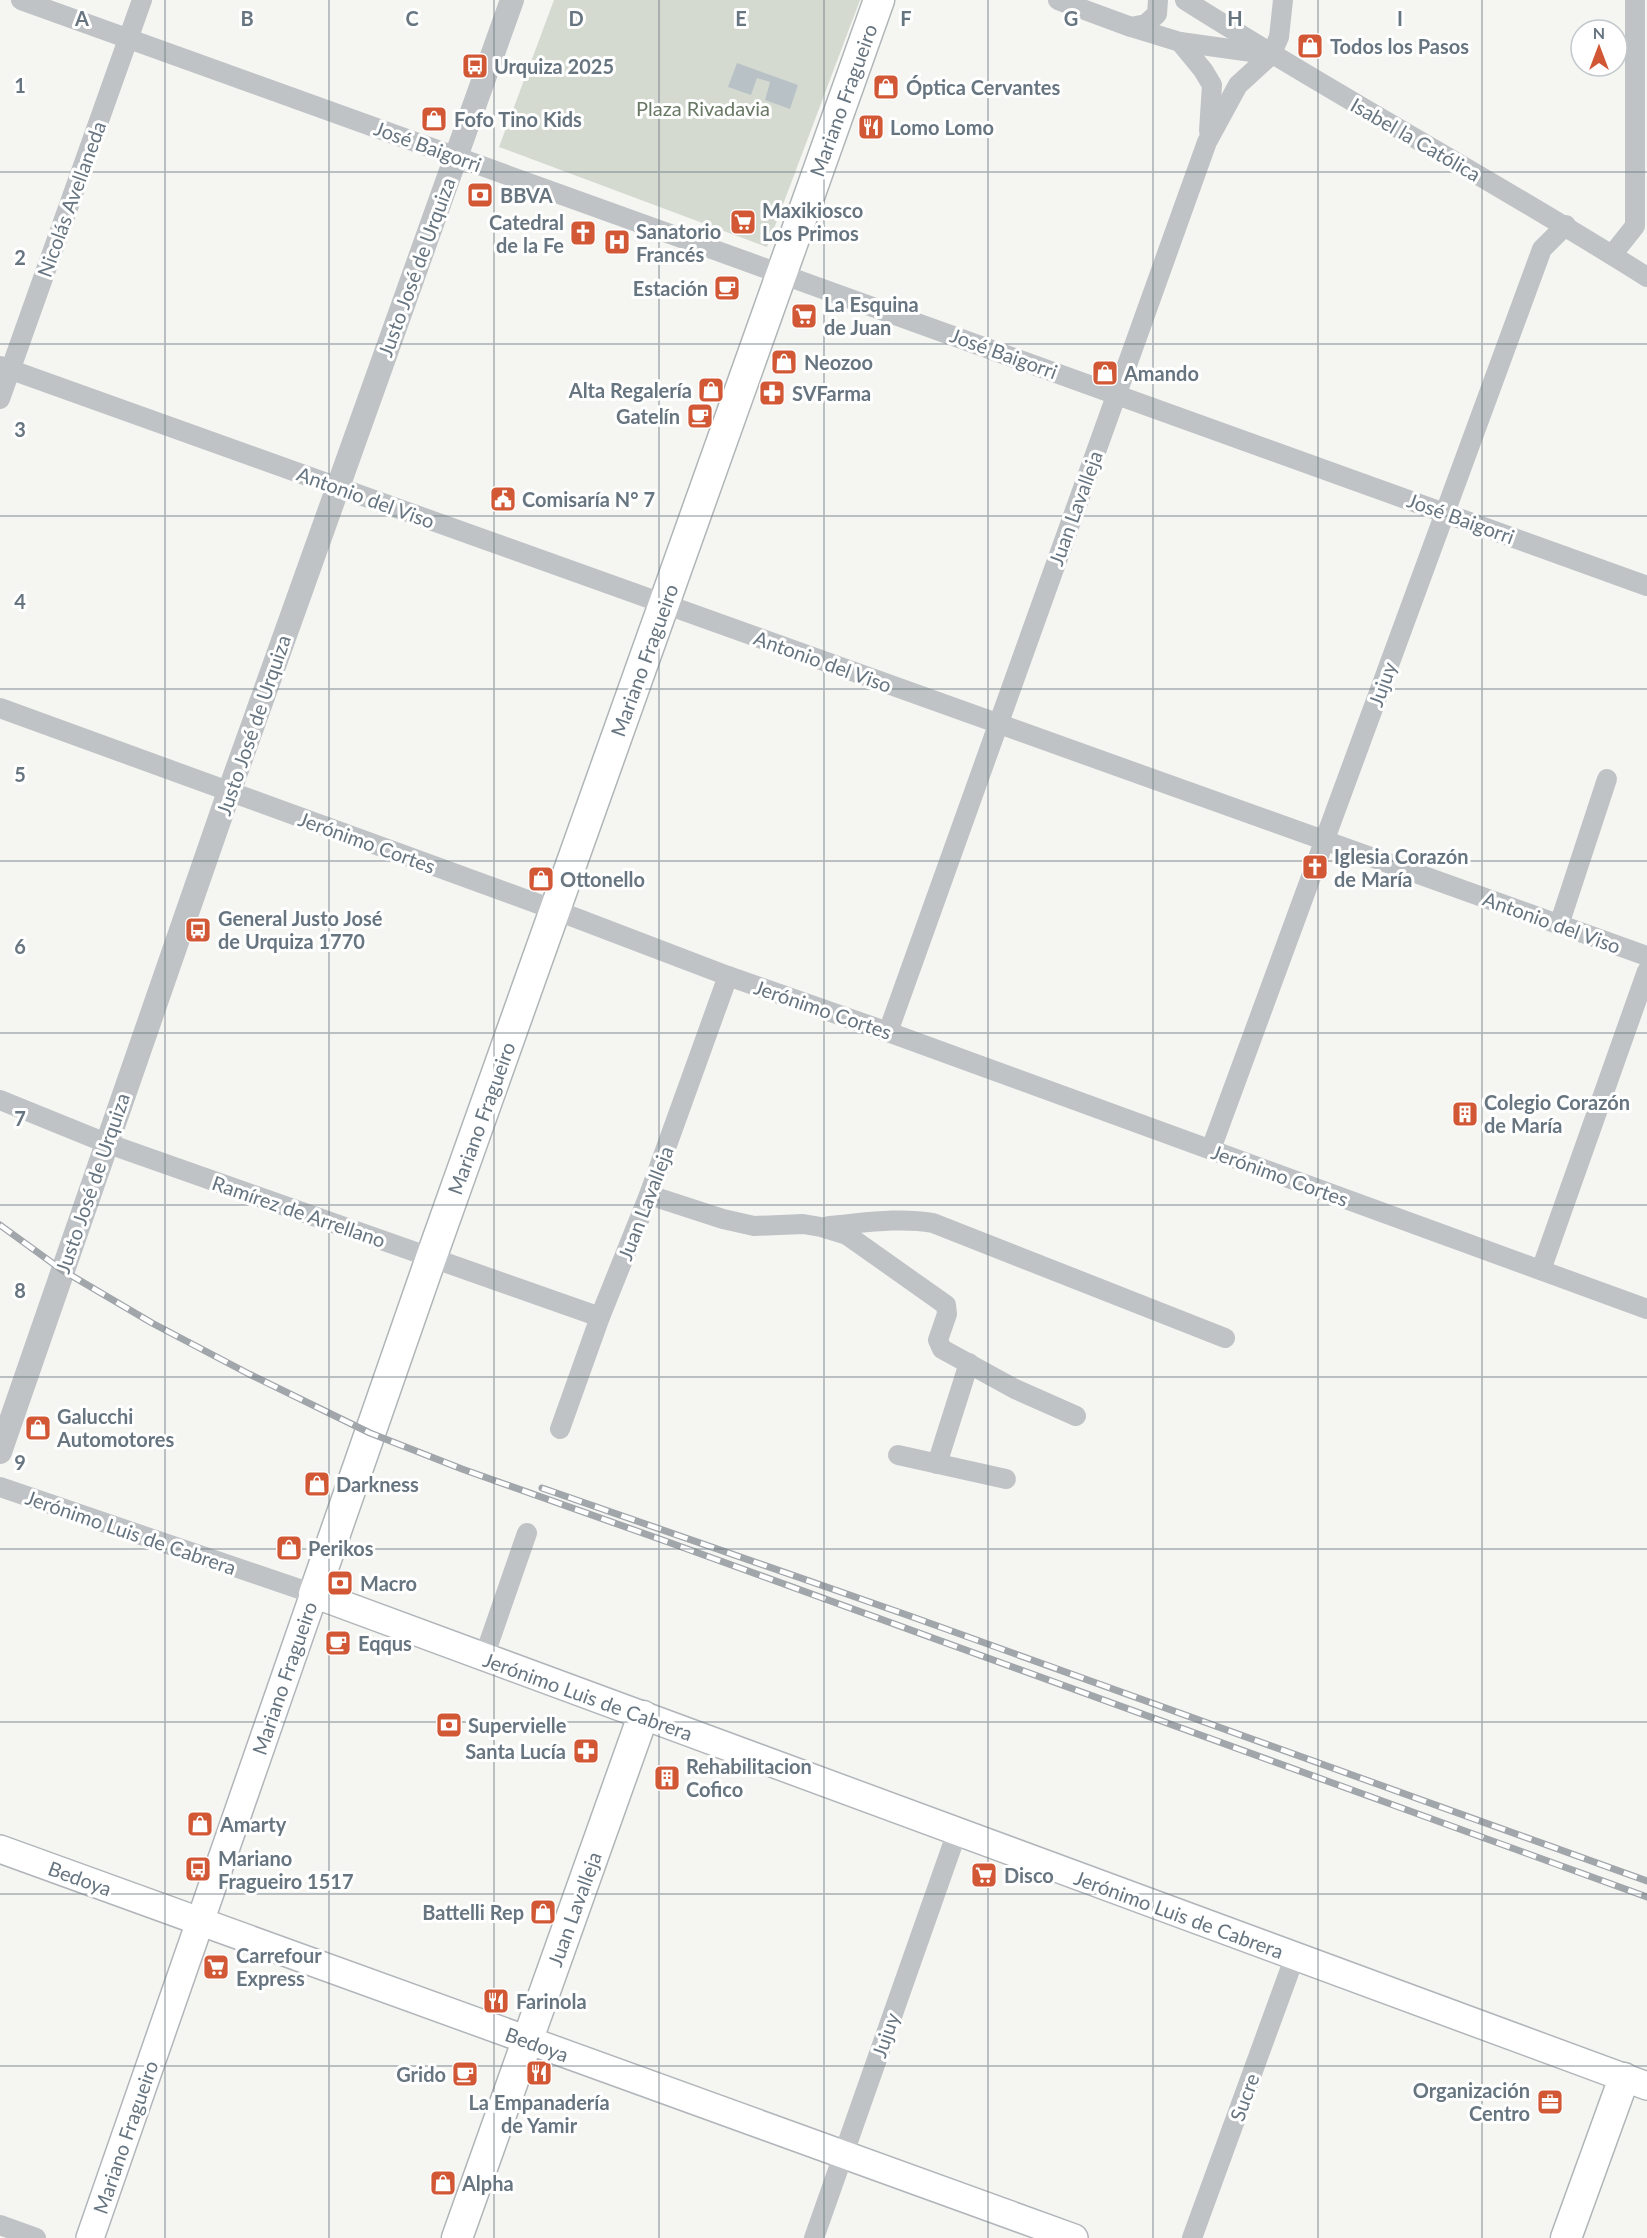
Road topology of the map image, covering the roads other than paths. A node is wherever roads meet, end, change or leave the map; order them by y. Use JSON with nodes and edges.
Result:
{"nodes":[{"id":1,"x":21,"y":0,"type":"edge"},
{"id":2,"x":142,"y":0,"type":"edge"},
{"id":3,"x":512,"y":0,"type":"edge"},
{"id":4,"x":879,"y":0,"type":"edge"},
{"id":5,"x":1058,"y":0,"type":"edge"},
{"id":6,"x":1158,"y":0,"type":"edge"},
{"id":7,"x":1185,"y":0,"type":"edge"},
{"id":8,"x":1283,"y":0,"type":"edge"},
{"id":9,"x":1635,"y":0,"type":"edge"},
{"id":10,"x":1131,"y":27,"type":"junction"},
{"id":11,"x":129,"y":38,"type":"junction"},
{"id":12,"x":1180,"y":42,"type":"junction"},
{"id":13,"x":1271,"y":55,"type":"junction"},
{"id":14,"x":1207,"y":142,"type":"junction"},
{"id":15,"x":456,"y":156,"type":"junction"},
{"id":16,"x":1566,"y":225,"type":"junction"},
{"id":17,"x":1641,"y":226,"type":"edge"},
{"id":18,"x":1612,"y":255,"type":"junction"},
{"id":19,"x":782,"y":273,"type":"junction"},
{"id":20,"x":1647,"y":277,"type":"edge"},
{"id":21,"x":5,"y":368,"type":"edge"},
{"id":22,"x":1116,"y":394,"type":"junction"},
{"id":23,"x":0,"y":399,"type":"edge"},
{"id":24,"x":337,"y":487,"type":"junction"},
{"id":25,"x":1445,"y":513,"type":"junction"},
{"id":26,"x":1647,"y":586,"type":"edge"},
{"id":27,"x":664,"y":604,"type":"junction"},
{"id":28,"x":0,"y":708,"type":"edge"},
{"id":29,"x":998,"y":724,"type":"junction"},
{"id":30,"x":1607,"y":779,"type":"dead end"},
{"id":31,"x":229,"y":792,"type":"junction"},
{"id":32,"x":1324,"y":841,"type":"junction"},
{"id":33,"x":555,"y":910,"type":"junction"},
{"id":34,"x":1558,"y":925,"type":"junction"},
{"id":35,"x":1647,"y":956,"type":"edge"},
{"id":36,"x":1647,"y":971,"type":"edge"},
{"id":37,"x":728,"y":976,"type":"junction"},
{"id":38,"x":888,"y":1032,"type":"junction"},
{"id":39,"x":0,"y":1100,"type":"edge"},
{"id":40,"x":106,"y":1143,"type":"junction"},
{"id":41,"x":1210,"y":1149,"type":"junction"},
{"id":42,"x":649,"y":1195,"type":"junction"},
{"id":43,"x":821,"y":1227,"type":"junction"},
{"id":44,"x":431,"y":1258,"type":"junction"},
{"id":45,"x":1541,"y":1270,"type":"junction"},
{"id":46,"x":1647,"y":1309,"type":"edge"},
{"id":47,"x":600,"y":1317,"type":"junction"},
{"id":48,"x":1225,"y":1338,"type":"dead end"},
{"id":49,"x":969,"y":1363,"type":"junction"},
{"id":50,"x":1076,"y":1416,"type":"dead end"},
{"id":51,"x":560,"y":1429,"type":"dead end"},
{"id":52,"x":0,"y":1452,"type":"edge"},
{"id":53,"x":898,"y":1455,"type":"dead end"},
{"id":54,"x":937,"y":1464,"type":"junction"},
{"id":55,"x":1006,"y":1479,"type":"dead end"},
{"id":56,"x":0,"y":1487,"type":"edge"},
{"id":57,"x":527,"y":1533,"type":"dead end"},
{"id":58,"x":314,"y":1594,"type":"junction"},
{"id":59,"x":484,"y":1657,"type":"junction"},
{"id":60,"x":643,"y":1716,"type":"junction"},
{"id":61,"x":957,"y":1832,"type":"junction"},
{"id":62,"x":0,"y":1849,"type":"edge"},
{"id":63,"x":199,"y":1921,"type":"junction"},
{"id":64,"x":1295,"y":1956,"type":"junction"},
{"id":65,"x":528,"y":2040,"type":"junction"},
{"id":66,"x":1636,"y":2082,"type":"edge"},
{"id":67,"x":844,"y":2154,"type":"junction"},
{"id":68,"x":0,"y":2225,"type":"edge"},
{"id":69,"x":36,"y":2238,"type":"edge"},
{"id":70,"x":90,"y":2238,"type":"edge"},
{"id":71,"x":457,"y":2238,"type":"edge"},
{"id":72,"x":814,"y":2238,"type":"edge"},
{"id":73,"x":1074,"y":2238,"type":"edge"},
{"id":74,"x":1192,"y":2238,"type":"edge"},
{"id":75,"x":1566,"y":2238,"type":"edge"}],
"edges":[{"from":1,"to":11,"type":"street","name":"José Baigorri"},
{"from":2,"to":11,"type":"street","name":"Nicolás Avellaneda"},
{"from":3,"to":15,"type":"street","name":"Justo José de Urquiza"},
{"from":4,"to":19,"type":"main road","name":"Mariano Fragueiro"},
{"from":5,"to":10,"type":"street"},
{"from":6,"to":10,"type":"street"},
{"from":7,"to":13,"type":"street","name":"Isabel la Católica"},
{"from":8,"to":13,"type":"street","name":"Juan Lavalleja"},
{"from":9,"to":17,"type":"street"},
{"from":10,"to":12,"type":"street"},
{"from":11,"to":15,"type":"street","name":"José Baigorri"},
{"from":11,"to":21,"type":"street","name":"Nicolás Avellaneda"},
{"from":12,"to":13,"type":"street"},
{"from":12,"to":14,"type":"street"},
{"from":13,"to":14,"type":"street","name":"Juan Lavalleja"},
{"from":13,"to":16,"type":"street","name":"Isabel la Católica"},
{"from":14,"to":22,"type":"street","name":"Juan Lavalleja"},
{"from":15,"to":19,"type":"street","name":"José Baigorri"},
{"from":15,"to":24,"type":"street","name":"Justo José de Urquiza"},
{"from":16,"to":18,"type":"street","name":"Isabel la Católica"},
{"from":16,"to":25,"type":"street","name":"Jujuy"},
{"from":17,"to":18,"type":"street"},
{"from":18,"to":20,"type":"street","name":"Isabel la Católica"},
{"from":19,"to":22,"type":"street","name":"José Baigorri"},
{"from":19,"to":27,"type":"main road","name":"Mariano Fragueiro"},
{"from":21,"to":23,"type":"street","name":"Nicolás Avellaneda"},
{"from":21,"to":24,"type":"street","name":"Antonio del Viso"},
{"from":22,"to":25,"type":"street","name":"José Baigorri"},
{"from":22,"to":29,"type":"street","name":"Juan Lavalleja"},
{"from":24,"to":27,"type":"street","name":"Antonio del Viso"},
{"from":24,"to":31,"type":"street","name":"Justo José de Urquiza"},
{"from":25,"to":26,"type":"street","name":"José Baigorri"},
{"from":25,"to":32,"type":"street","name":"Jujuy"},
{"from":27,"to":29,"type":"street","name":"Antonio del Viso"},
{"from":27,"to":33,"type":"main road","name":"Mariano Fragueiro"},
{"from":28,"to":31,"type":"street","name":"Jerónimo Cortes"},
{"from":29,"to":32,"type":"street","name":"Antonio del Viso"},
{"from":29,"to":38,"type":"street","name":"Juan Lavalleja"},
{"from":30,"to":34,"type":"street"},
{"from":31,"to":33,"type":"street","name":"Jerónimo Cortes"},
{"from":31,"to":40,"type":"street","name":"Justo José de Urquiza"},
{"from":32,"to":34,"type":"street","name":"Antonio del Viso"},
{"from":32,"to":41,"type":"street","name":"Jujuy"},
{"from":33,"to":37,"type":"street","name":"Jerónimo Cortes"},
{"from":33,"to":44,"type":"main road","name":"Mariano Fragueiro"},
{"from":34,"to":35,"type":"street","name":"Antonio del Viso"},
{"from":36,"to":45,"type":"street"},
{"from":37,"to":38,"type":"street","name":"Jerónimo Cortes"},
{"from":37,"to":42,"type":"street","name":"Juan Lavalleja"},
{"from":38,"to":41,"type":"street","name":"Jerónimo Cortes"},
{"from":39,"to":40,"type":"street","name":"Ramírez de Arrellano"},
{"from":40,"to":44,"type":"street","name":"Ramírez de Arrellano"},
{"from":40,"to":52,"type":"street","name":"Justo José de Urquiza"},
{"from":41,"to":45,"type":"street","name":"Jerónimo Cortes"},
{"from":42,"to":43,"type":"street"},
{"from":42,"to":47,"type":"street","name":"Juan Lavalleja"},
{"from":43,"to":48,"type":"street"},
{"from":43,"to":49,"type":"street"},
{"from":44,"to":47,"type":"street","name":"Ramírez de Arrellano"},
{"from":44,"to":58,"type":"main road","name":"Mariano Fragueiro"},
{"from":45,"to":46,"type":"street","name":"Jerónimo Cortes"},
{"from":47,"to":51,"type":"street","name":"Juan Lavalleja"},
{"from":49,"to":50,"type":"street"},
{"from":49,"to":54,"type":"street"},
{"from":53,"to":54,"type":"street"},
{"from":54,"to":55,"type":"street"},
{"from":56,"to":58,"type":"street","name":"Jerónimo Luis de Cabrera"},
{"from":57,"to":59,"type":"street"},
{"from":58,"to":59,"type":"main road","name":"Jerónimo Luis de Cabrera"},
{"from":58,"to":63,"type":"main road","name":"Mariano Fragueiro"},
{"from":59,"to":60,"type":"main road","name":"Jerónimo Luis de Cabrera"},
{"from":60,"to":61,"type":"main road","name":"Jerónimo Luis de Cabrera"},
{"from":60,"to":65,"type":"main road","name":"Juan Lavalleja"},
{"from":61,"to":64,"type":"main road","name":"Jerónimo Luis de Cabrera"},
{"from":61,"to":67,"type":"street","name":"Jujuy"},
{"from":62,"to":63,"type":"main road","name":"Bedoya"},
{"from":63,"to":65,"type":"main road","name":"Bedoya"},
{"from":63,"to":70,"type":"main road","name":"Mariano Fragueiro"},
{"from":64,"to":66,"type":"main road","name":"Jerónimo Luis de Cabrera"},
{"from":64,"to":74,"type":"street","name":"Sucre"},
{"from":65,"to":67,"type":"main road","name":"Bedoya"},
{"from":65,"to":71,"type":"main road","name":"Juan Lavalleja"},
{"from":66,"to":75,"type":"main road"},
{"from":67,"to":72,"type":"street","name":"Jujuy"},
{"from":67,"to":73,"type":"main road","name":"Bedoya"},
{"from":68,"to":69,"type":"street"}]}
